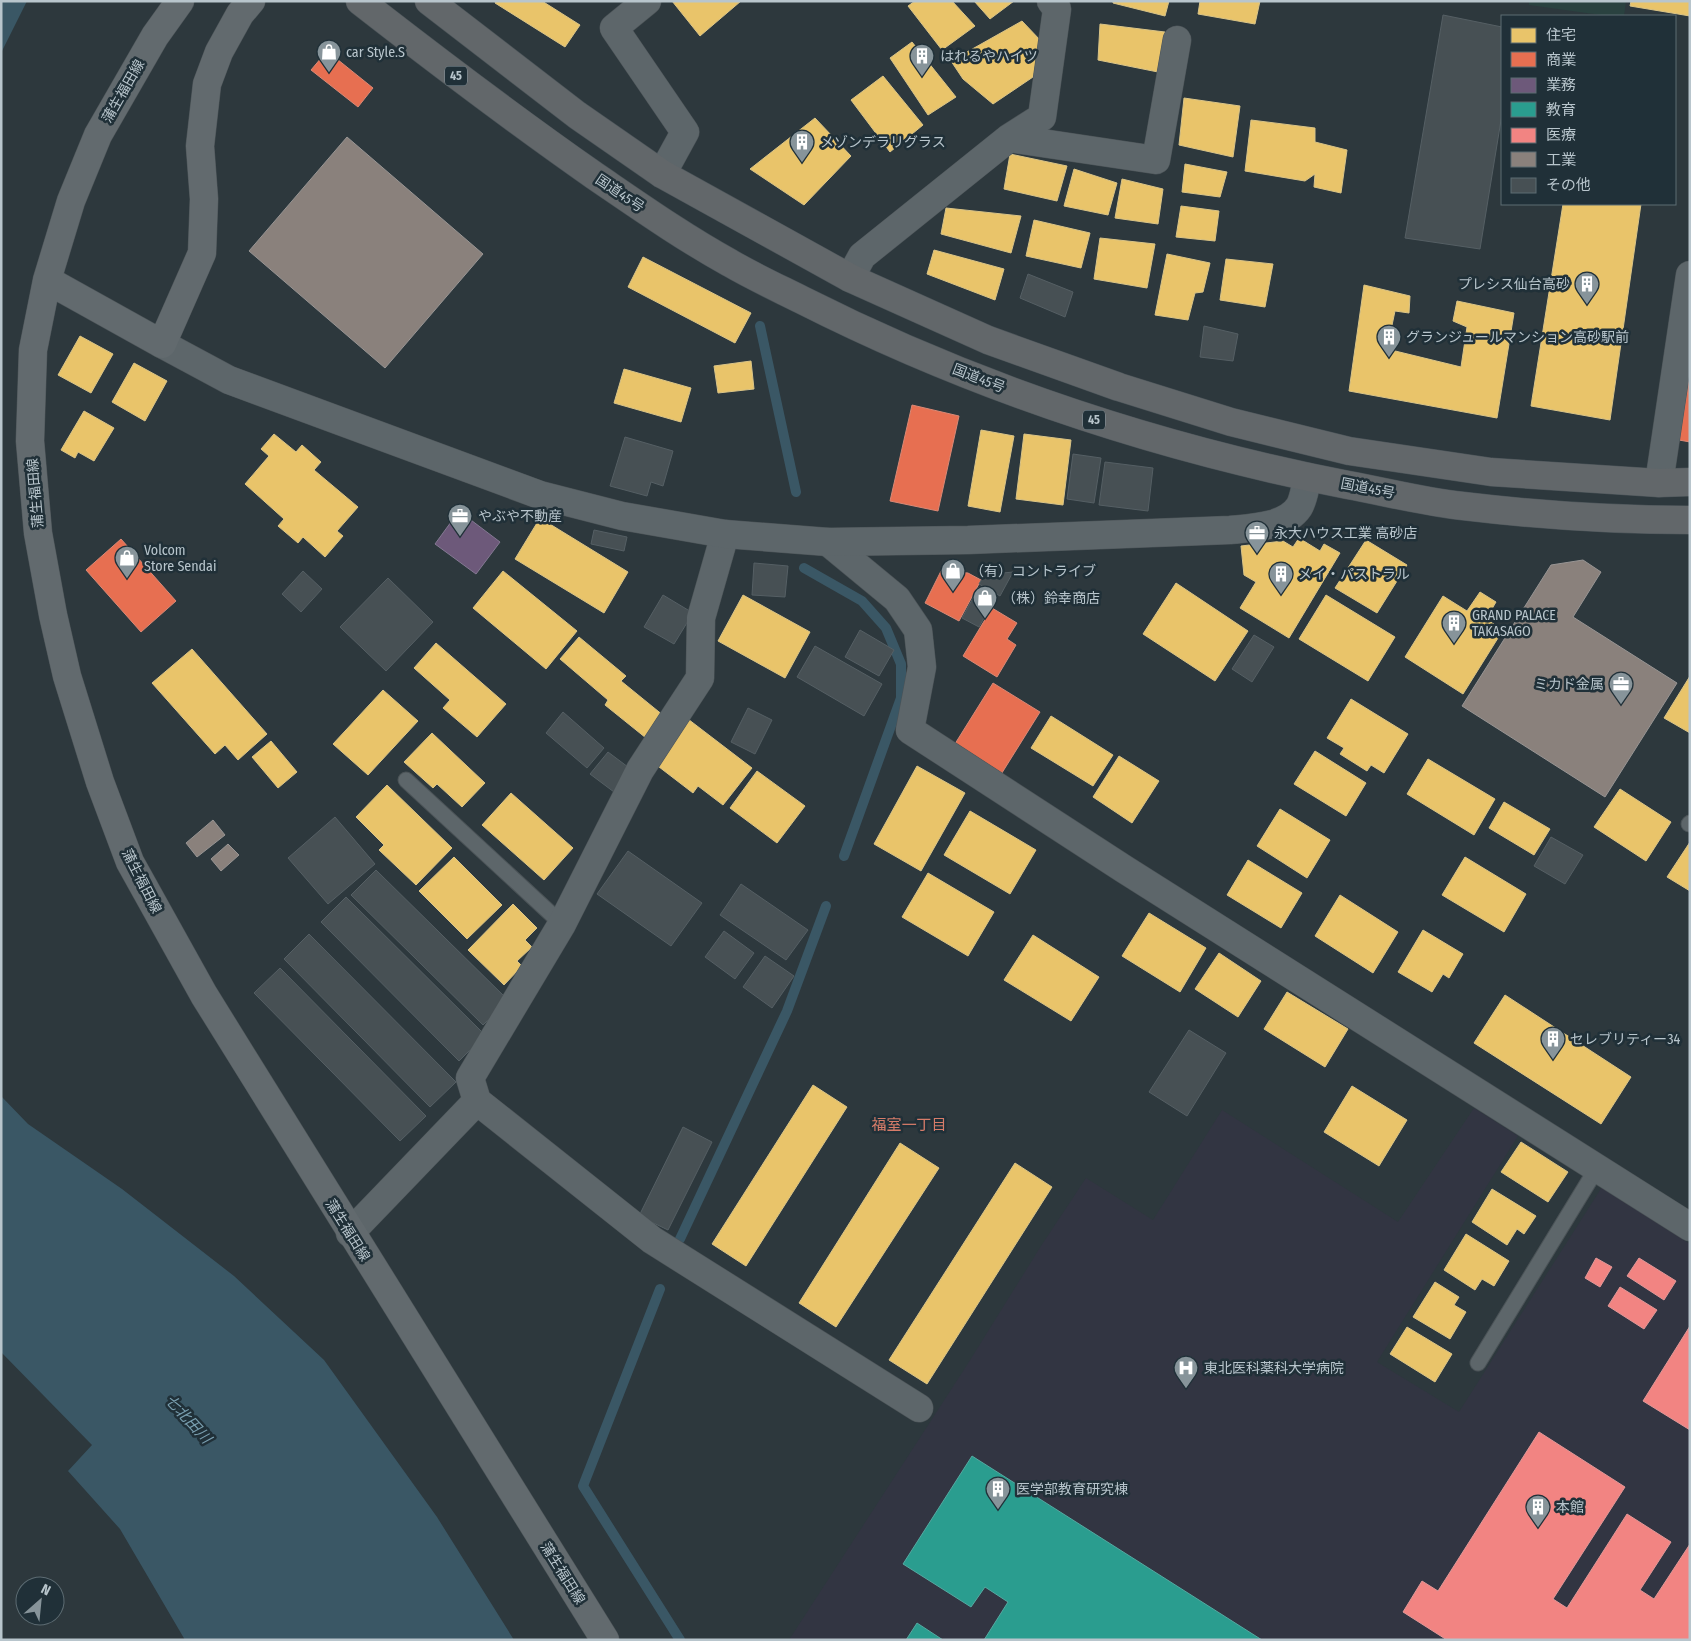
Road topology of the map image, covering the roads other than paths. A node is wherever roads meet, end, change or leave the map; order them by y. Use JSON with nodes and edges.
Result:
{"nodes":[{"id":1,"x":180,"y":1,"type":"edge"},
{"id":2,"x":251,"y":1,"type":"edge"},
{"id":3,"x":360,"y":1,"type":"edge"},
{"id":4,"x":429,"y":1,"type":"edge"},
{"id":5,"x":647,"y":1,"type":"edge"},
{"id":6,"x":1059,"y":4,"type":"edge"},
{"id":7,"x":1177,"y":40,"type":"dead end"},
{"id":8,"x":1009,"y":138,"type":"junction"},
{"id":9,"x":662,"y":174,"type":"junction"},
{"id":10,"x":1690,"y":275,"type":"edge"},
{"id":11,"x":850,"y":278,"type":"junction"},
{"id":12,"x":47,"y":280,"type":"junction"},
{"id":13,"x":162,"y":344,"type":"junction"},
{"id":14,"x":1308,"y":477,"type":"junction"},
{"id":15,"x":1690,"y":482,"type":"edge"},
{"id":16,"x":1659,"y":483,"type":"junction"},
{"id":17,"x":1690,"y":520,"type":"edge"},
{"id":18,"x":725,"y":534,"type":"junction"},
{"id":19,"x":828,"y":542,"type":"junction"},
{"id":20,"x":406,"y":780,"type":"dead end"},
{"id":21,"x":562,"y":924,"type":"junction"},
{"id":22,"x":477,"y":1101,"type":"junction"},
{"id":23,"x":1597,"y":1168,"type":"junction"},
{"id":24,"x":1690,"y":1227,"type":"edge"},
{"id":25,"x":350,"y":1232,"type":"junction"},
{"id":26,"x":1478,"y":1363,"type":"dead end"},
{"id":27,"x":919,"y":1408,"type":"dead end"},
{"id":28,"x":605,"y":1640,"type":"edge"}],
"edges":[{"from":1,"to":12,"type":"main road","name":"蒲生福田線"},
{"from":2,"to":13,"type":"main road"},
{"from":3,"to":14,"type":"highway","name":"国道45号","number":"45"},
{"from":4,"to":9,"type":"highway"},
{"from":5,"to":9,"type":"street"},
{"from":6,"to":8,"type":"street"},
{"from":7,"to":8,"type":"street"},
{"from":8,"to":11,"type":"street"},
{"from":9,"to":11,"type":"highway"},
{"from":10,"to":16,"type":"street"},
{"from":11,"to":16,"type":"highway"},
{"from":12,"to":13,"type":"main road"},
{"from":12,"to":25,"type":"main road","name":"蒲生福田線"},
{"from":13,"to":18,"type":"street"},
{"from":14,"to":17,"type":"highway","name":"国道45号","number":"45"},
{"from":14,"to":19,"type":"street"},
{"from":15,"to":16,"type":"highway"},
{"from":18,"to":19,"type":"street"},
{"from":18,"to":21,"type":"street"},
{"from":19,"to":23,"type":"street"},
{"from":20,"to":21,"type":"lane"},
{"from":21,"to":22,"type":"street"},
{"from":22,"to":25,"type":"street"},
{"from":22,"to":27,"type":"street"},
{"from":23,"to":24,"type":"street"},
{"from":23,"to":26,"type":"lane"},
{"from":25,"to":28,"type":"main road","name":"蒲生福田線"}]}
